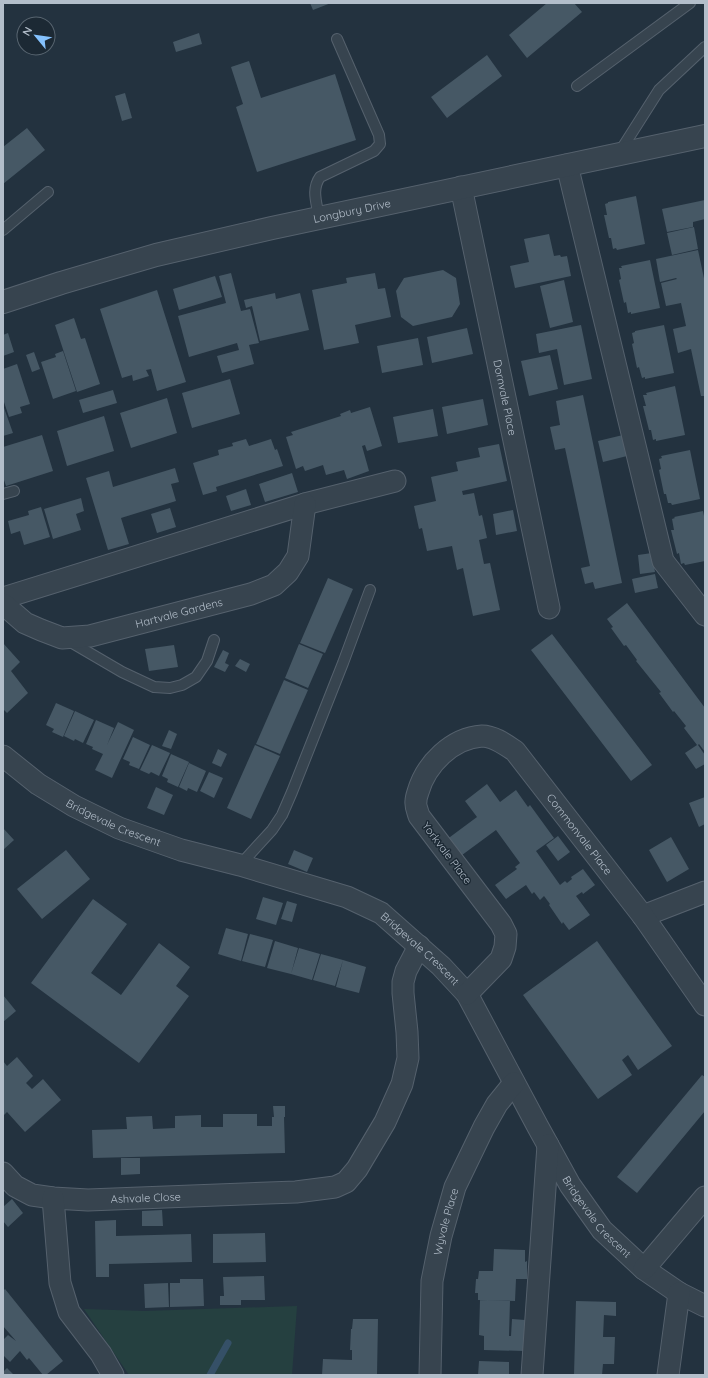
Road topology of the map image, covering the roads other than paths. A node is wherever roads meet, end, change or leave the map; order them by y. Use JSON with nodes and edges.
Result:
{"nodes":[{"id":1,"x":690,"y":3,"type":"edge"},
{"id":2,"x":337,"y":39,"type":"dead end"},
{"id":3,"x":705,"y":47,"type":"edge"},
{"id":4,"x":577,"y":86,"type":"dead end"},
{"id":5,"x":705,"y":136,"type":"edge"},
{"id":6,"x":618,"y":155,"type":"junction"},
{"id":7,"x":567,"y":165,"type":"junction"},
{"id":8,"x":461,"y":187,"type":"junction"},
{"id":9,"x":48,"y":192,"type":"dead end"},
{"id":10,"x":319,"y":218,"type":"junction"},
{"id":11,"x":3,"y":230,"type":"edge"},
{"id":12,"x":3,"y":302,"type":"edge"},
{"id":13,"x":395,"y":481,"type":"dead end"},
{"id":14,"x":14,"y":490,"type":"dead end"},
{"id":15,"x":3,"y":494,"type":"edge"},
{"id":16,"x":305,"y":504,"type":"junction"},
{"id":17,"x":370,"y":590,"type":"dead end"},
{"id":18,"x":3,"y":598,"type":"edge"},
{"id":19,"x":3,"y":604,"type":"edge"},
{"id":20,"x":549,"y":608,"type":"dead end"},
{"id":21,"x":705,"y":615,"type":"edge"},
{"id":22,"x":62,"y":638,"type":"junction"},
{"id":23,"x":214,"y":640,"type":"dead end"},
{"id":24,"x":515,"y":751,"type":"joint"},
{"id":25,"x":3,"y":756,"type":"edge"},
{"id":26,"x":240,"y":865,"type":"junction"},
{"id":27,"x":705,"y":892,"type":"edge"},
{"id":28,"x":644,"y":916,"type":"junction"},
{"id":29,"x":419,"y":946,"type":"junction"},
{"id":30,"x":466,"y":994,"type":"junction"},
{"id":31,"x":705,"y":1005,"type":"edge"},
{"id":32,"x":514,"y":1083,"type":"junction"},
{"id":33,"x":548,"y":1145,"type":"junction"},
{"id":34,"x":3,"y":1173,"type":"edge"},
{"id":35,"x":705,"y":1197,"type":"edge"},
{"id":36,"x":53,"y":1198,"type":"junction"},
{"id":37,"x":644,"y":1269,"type":"junction"},
{"id":38,"x":678,"y":1293,"type":"junction"},
{"id":39,"x":705,"y":1306,"type":"edge"},
{"id":40,"x":113,"y":1375,"type":"edge"},
{"id":41,"x":430,"y":1375,"type":"edge"},
{"id":42,"x":532,"y":1375,"type":"edge"},
{"id":43,"x":668,"y":1375,"type":"edge"}],
"edges":[{"from":1,"to":4,"type":"lane"},
{"from":2,"to":10,"type":"lane"},
{"from":3,"to":6,"type":"lane"},
{"from":5,"to":6,"type":"street","name":"Longbury Drive"},
{"from":6,"to":7,"type":"street","name":"Longbury Drive"},
{"from":7,"to":8,"type":"street","name":"Longbury Drive"},
{"from":7,"to":21,"type":"street"},
{"from":8,"to":10,"type":"street","name":"Longbury Drive"},
{"from":8,"to":20,"type":"street","name":"Dornvale Place"},
{"from":9,"to":11,"type":"lane"},
{"from":10,"to":12,"type":"street","name":"Longbury Drive"},
{"from":13,"to":16,"type":"street"},
{"from":14,"to":15,"type":"lane"},
{"from":16,"to":18,"type":"street"},
{"from":16,"to":22,"type":"street","name":"Hartvale Gardens"},
{"from":17,"to":26,"type":"lane"},
{"from":19,"to":22,"type":"street","name":"Hartvale Gardens"},
{"from":22,"to":23,"type":"lane"},
{"from":24,"to":28,"type":"street","name":"Commonvale Place"},
{"from":24,"to":30,"type":"street","name":"Yorkvale Place"},
{"from":25,"to":26,"type":"street","name":"Bridgevale Crescent"},
{"from":26,"to":29,"type":"street","name":"Bridgevale Crescent"},
{"from":27,"to":28,"type":"street"},
{"from":28,"to":31,"type":"street","name":"Commonvale Place"},
{"from":29,"to":30,"type":"street","name":"Bridgevale Crescent"},
{"from":29,"to":36,"type":"street","name":"Ashvale Close"},
{"from":30,"to":32,"type":"street","name":"Bridgevale Crescent"},
{"from":32,"to":33,"type":"street","name":"Bridgevale Crescent"},
{"from":32,"to":41,"type":"street","name":"Wyvale Place"},
{"from":33,"to":37,"type":"street","name":"Bridgevale Crescent"},
{"from":33,"to":42,"type":"street"},
{"from":34,"to":36,"type":"street","name":"Ashvale Close"},
{"from":35,"to":37,"type":"street"},
{"from":36,"to":40,"type":"street"},
{"from":37,"to":38,"type":"street","name":"Bridgevale Crescent"},
{"from":38,"to":39,"type":"street","name":"Bridgevale Crescent"},
{"from":38,"to":43,"type":"street"}]}
